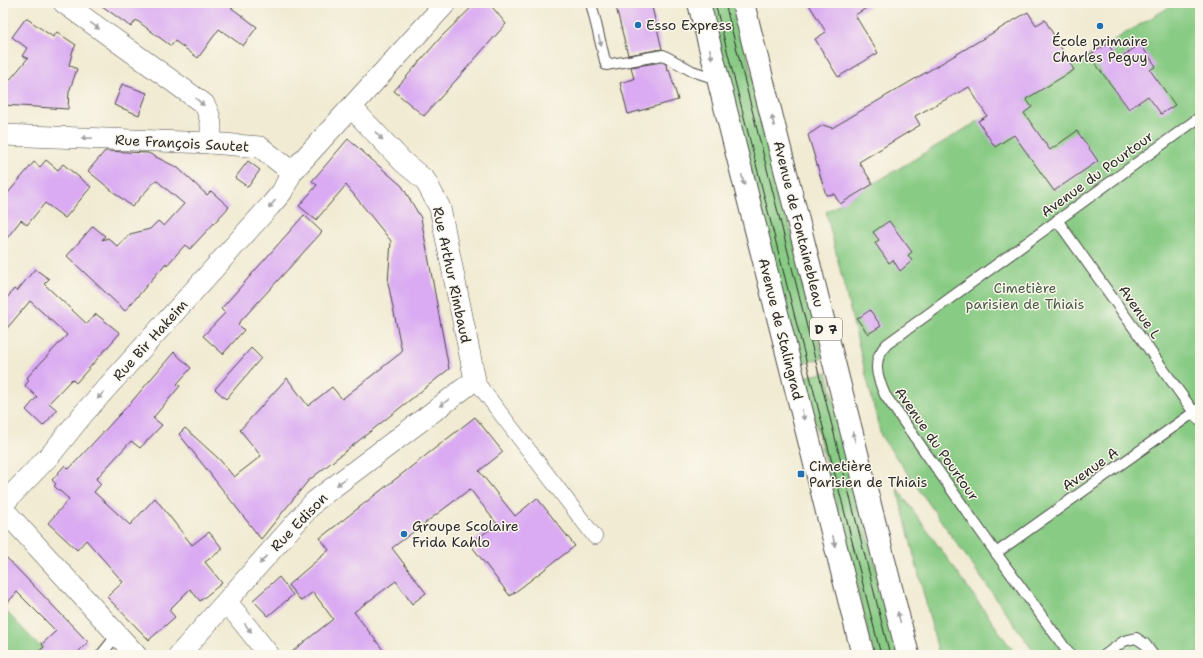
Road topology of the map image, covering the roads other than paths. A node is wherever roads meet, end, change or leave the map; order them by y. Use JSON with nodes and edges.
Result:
{"nodes":[{"id":1,"x":64,"y":3,"type":"edge"},
{"id":2,"x":591,"y":3,"type":"edge"},
{"id":3,"x":698,"y":3,"type":"edge"},
{"id":4,"x":743,"y":3,"type":"edge"},
{"id":5,"x":441,"y":5,"type":"edge"},
{"id":6,"x":718,"y":79,"type":"junction"},
{"id":7,"x":352,"y":108,"type":"junction"},
{"id":8,"x":1200,"y":117,"type":"edge"},
{"id":9,"x":5,"y":139,"type":"edge"},
{"id":10,"x":210,"y":143,"type":"junction"},
{"id":11,"x":292,"y":172,"type":"junction"},
{"id":12,"x":1057,"y":220,"type":"junction"},
{"id":13,"x":475,"y":380,"type":"junction"},
{"id":14,"x":1198,"y":414,"type":"edge"},
{"id":15,"x":3,"y":504,"type":"edge"},
{"id":16,"x":3,"y":509,"type":"edge"},
{"id":17,"x":595,"y":537,"type":"dead end"},
{"id":18,"x":996,"y":553,"type":"junction"},
{"id":19,"x":228,"y":602,"type":"junction"},
{"id":20,"x":117,"y":635,"type":"junction"},
{"id":21,"x":102,"y":655,"type":"edge"},
{"id":22,"x":136,"y":655,"type":"edge"},
{"id":23,"x":179,"y":655,"type":"edge"},
{"id":24,"x":269,"y":655,"type":"edge"},
{"id":25,"x":863,"y":655,"type":"edge"},
{"id":26,"x":908,"y":655,"type":"edge"},
{"id":27,"x":1070,"y":655,"type":"edge"},
{"id":28,"x":1105,"y":655,"type":"edge"},
{"id":29,"x":1153,"y":655,"type":"edge"}],
"edges":[{"from":1,"to":10,"type":"street","one_way":true},
{"from":2,"to":6,"type":"lane","one_way":true},
{"from":3,"to":6,"type":"main road","name":"Avenue de Stalingrad","one_way":true},
{"from":26,"to":4,"type":"main road","name":"Avenue de Fontainebleau","number":"D 7","one_way":true},
{"from":5,"to":7,"type":"street"},
{"from":6,"to":25,"type":"main road","name":"Avenue de Stalingrad","one_way":true},
{"from":7,"to":11,"type":"street"},
{"from":7,"to":13,"type":"street","name":"Rue Arthur Rimbaud","one_way":true},
{"from":8,"to":12,"type":"lane","name":"Avenue du Pourtour"},
{"from":10,"to":9,"type":"street","name":"Rue François Sautet","one_way":true},
{"from":10,"to":11,"type":"street","name":"Rue François Sautet"},
{"from":11,"to":15,"type":"street","name":"Rue Bir Hakeim","one_way":true},
{"from":12,"to":14,"type":"lane","name":"Avenue L"},
{"from":12,"to":18,"type":"lane","name":"Avenue du Pourtour"},
{"from":13,"to":17,"type":"street"},
{"from":13,"to":19,"type":"street","name":"Rue Edison","one_way":true},
{"from":14,"to":18,"type":"lane","name":"Avenue A"},
{"from":16,"to":20,"type":"street"},
{"from":18,"to":27,"type":"lane","name":"Avenue du Pourtour"},
{"from":19,"to":23,"type":"street","name":"Rue Edison"},
{"from":19,"to":24,"type":"street","one_way":true},
{"from":20,"to":21,"type":"lane"},
{"from":20,"to":22,"type":"street"},
{"from":28,"to":29,"type":"lane"}]}
